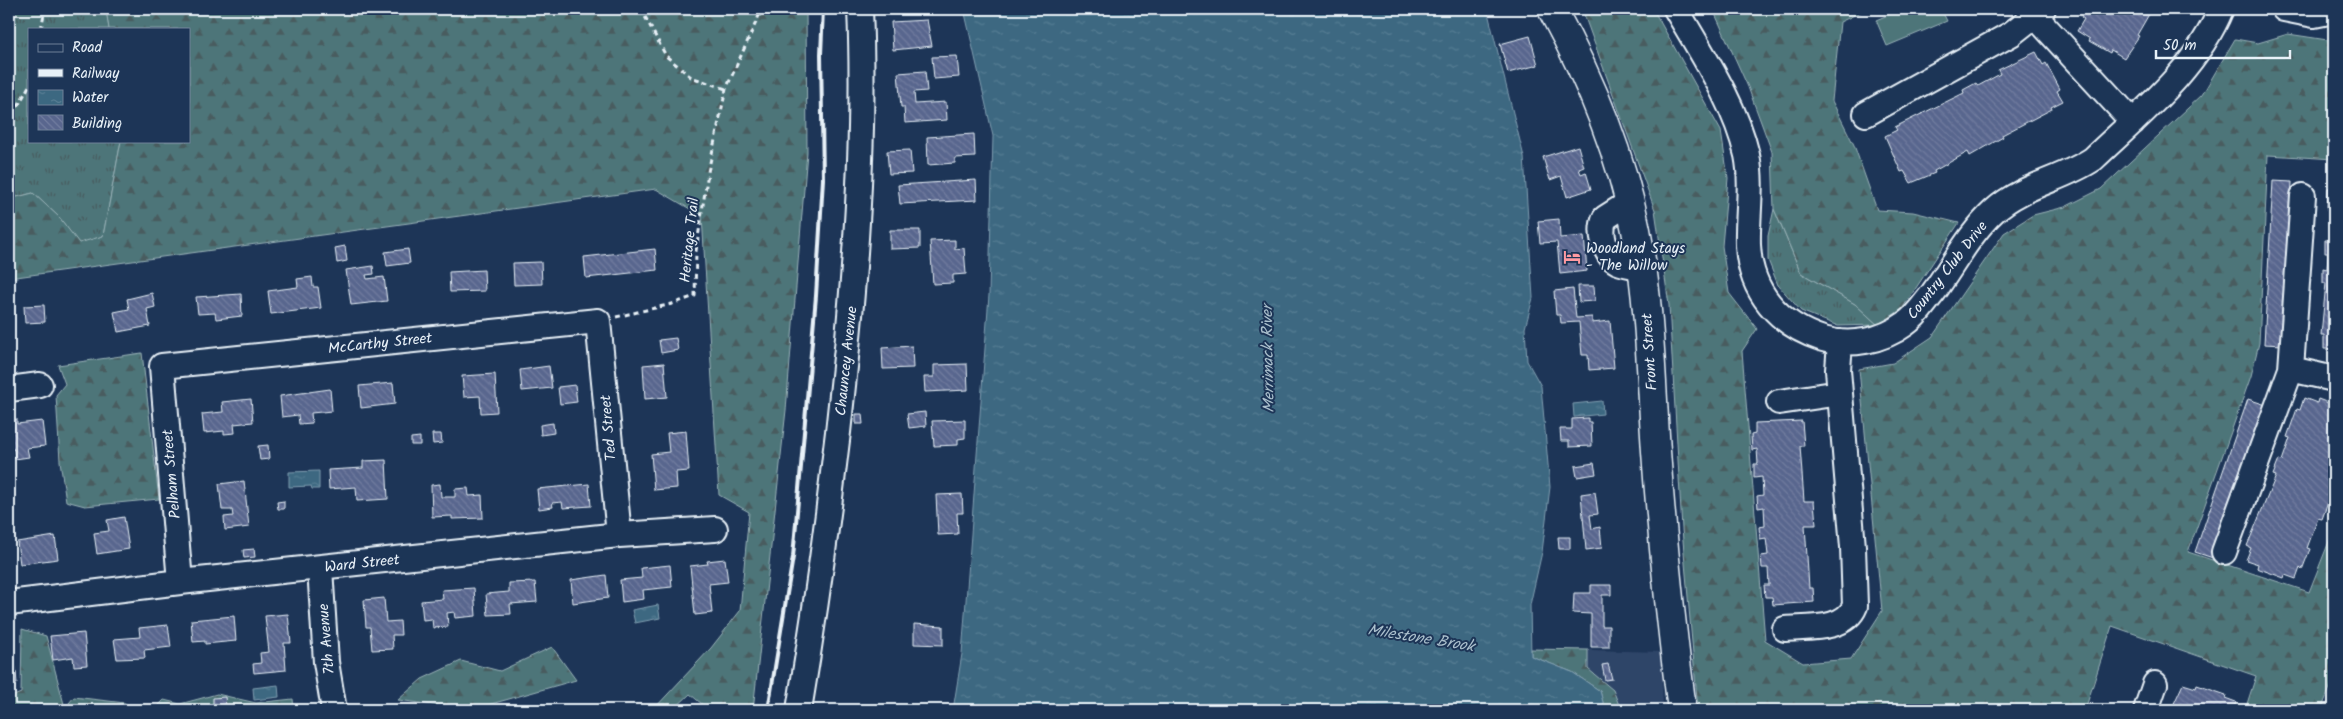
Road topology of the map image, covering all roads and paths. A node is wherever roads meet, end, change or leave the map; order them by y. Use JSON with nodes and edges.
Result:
{"nodes":[{"id":1,"x":45,"y":9,"type":"edge"},
{"id":2,"x":641,"y":9,"type":"edge"},
{"id":3,"x":762,"y":9,"type":"edge"},
{"id":4,"x":860,"y":9,"type":"edge"},
{"id":5,"x":1552,"y":9,"type":"edge"},
{"id":6,"x":1676,"y":9,"type":"edge"},
{"id":7,"x":2221,"y":9,"type":"edge"},
{"id":8,"x":2284,"y":9,"type":"edge"},
{"id":9,"x":2334,"y":11,"type":"edge"},
{"id":10,"x":2039,"y":13,"type":"edge"},
{"id":11,"x":41,"y":28,"type":"edge"},
{"id":12,"x":28,"y":88,"type":"edge"},
{"id":13,"x":726,"y":89,"type":"junction"},
{"id":14,"x":9,"y":109,"type":"edge"},
{"id":15,"x":1866,"y":114,"type":"dead end"},
{"id":16,"x":2133,"y":122,"type":"junction"},
{"id":17,"x":2303,"y":196,"type":"dead end"},
{"id":18,"x":598,"y":321,"type":"junction"},
{"id":19,"x":1840,"y":342,"type":"junction"},
{"id":20,"x":162,"y":366,"type":"joint"},
{"id":21,"x":2291,"y":369,"type":"junction"},
{"id":22,"x":2334,"y":379,"type":"edge"},
{"id":23,"x":40,"y":385,"type":"dead end"},
{"id":24,"x":9,"y":389,"type":"edge"},
{"id":25,"x":1840,"y":392,"type":"junction"},
{"id":26,"x":1779,"y":402,"type":"dead end"},
{"id":27,"x":715,"y":529,"type":"dead end"},
{"id":28,"x":619,"y":534,"type":"junction"},
{"id":29,"x":2224,"y":552,"type":"dead end"},
{"id":30,"x":320,"y":568,"type":"junction"},
{"id":31,"x":180,"y":582,"type":"junction"},
{"id":32,"x":9,"y":603,"type":"edge"},
{"id":33,"x":1785,"y":629,"type":"dead end"},
{"id":34,"x":2155,"y":684,"type":"dead end"},
{"id":35,"x":334,"y":710,"type":"edge"},
{"id":36,"x":798,"y":710,"type":"edge"},
{"id":37,"x":1682,"y":710,"type":"edge"},
{"id":38,"x":2146,"y":710,"type":"edge"}],
"edges":[{"from":1,"to":11,"type":"path"},
{"from":2,"to":13,"type":"path"},
{"from":3,"to":13,"type":"path","name":"Heritage Trail"},
{"from":4,"to":36,"type":"street","name":"Chauncey Avenue"},
{"from":5,"to":37,"type":"main road","name":"Front Street"},
{"from":6,"to":19,"type":"street","name":"Country Club Drive"},
{"from":7,"to":16,"type":"street","name":"Country Club Drive"},
{"from":8,"to":9,"type":"street"},
{"from":10,"to":15,"type":"street"},
{"from":10,"to":16,"type":"street"},
{"from":12,"to":14,"type":"path"},
{"from":13,"to":18,"type":"path","name":"Heritage Trail"},
{"from":16,"to":19,"type":"street","name":"Country Club Drive"},
{"from":17,"to":21,"type":"street"},
{"from":18,"to":20,"type":"street","name":"McCarthy Street"},
{"from":18,"to":28,"type":"street","name":"Ted Street"},
{"from":19,"to":25,"type":"street"},
{"from":20,"to":31,"type":"street","name":"Pelham Street"},
{"from":21,"to":22,"type":"street"},
{"from":21,"to":29,"type":"street"},
{"from":23,"to":24,"type":"street"},
{"from":25,"to":26,"type":"street"},
{"from":25,"to":33,"type":"street"},
{"from":27,"to":28,"type":"street","name":"Ward Street"},
{"from":28,"to":30,"type":"street","name":"Ward Street"},
{"from":30,"to":31,"type":"street","name":"Ward Street"},
{"from":30,"to":35,"type":"street","name":"7th Avenue"},
{"from":31,"to":32,"type":"street","name":"Ward Street"},
{"from":34,"to":38,"type":"street"}]}
